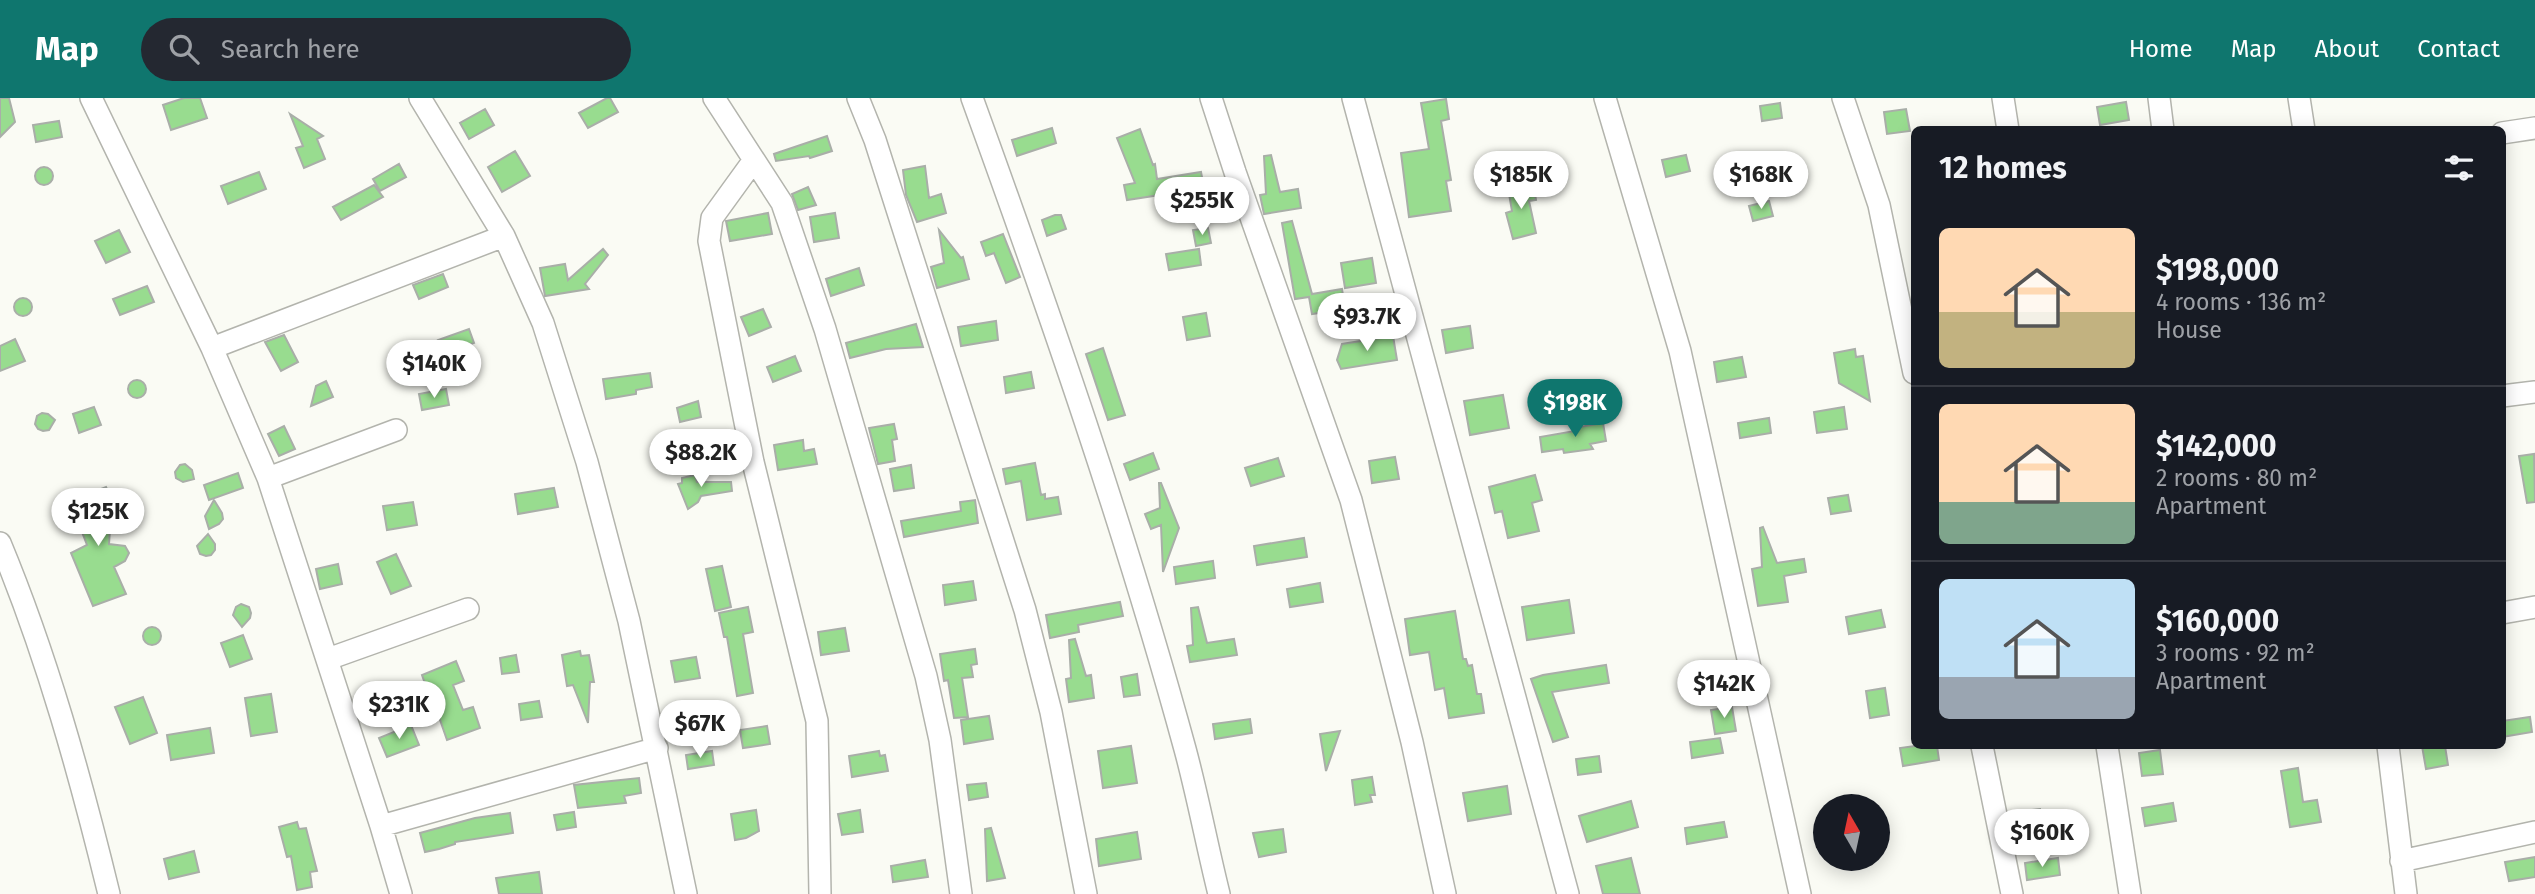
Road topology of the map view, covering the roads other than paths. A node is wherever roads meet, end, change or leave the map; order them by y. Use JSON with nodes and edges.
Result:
{"nodes":[{"id":1,"x":91,"y":98,"type":"edge"},
{"id":2,"x":420,"y":98,"type":"edge"},
{"id":3,"x":714,"y":98,"type":"edge"},
{"id":4,"x":858,"y":98,"type":"edge"},
{"id":5,"x":972,"y":98,"type":"edge"},
{"id":6,"x":1211,"y":98,"type":"edge"},
{"id":7,"x":1353,"y":98,"type":"edge"},
{"id":8,"x":1605,"y":98,"type":"edge"},
{"id":9,"x":1843,"y":98,"type":"edge"},
{"id":10,"x":2003,"y":98,"type":"edge"},
{"id":11,"x":2159,"y":98,"type":"edge"},
{"id":12,"x":2299,"y":98,"type":"edge"},
{"id":13,"x":2007,"y":126,"type":"edge"},
{"id":14,"x":2162,"y":126,"type":"edge"},
{"id":15,"x":2303,"y":126,"type":"edge"},
{"id":16,"x":2535,"y":128,"type":"edge"},
{"id":17,"x":2506,"y":132,"type":"edge"},
{"id":18,"x":754,"y":160,"type":"junction"},
{"id":19,"x":503,"y":236,"type":"junction"},
{"id":20,"x":212,"y":348,"type":"junction"},
{"id":21,"x":1911,"y":359,"type":"edge"},
{"id":22,"x":2535,"y":392,"type":"edge"},
{"id":23,"x":2506,"y":396,"type":"edge"},
{"id":24,"x":396,"y":430,"type":"dead end"},
{"id":25,"x":268,"y":478,"type":"junction"},
{"id":26,"x":0,"y":543,"type":"edge"},
{"id":27,"x":2535,"y":607,"type":"edge"},
{"id":28,"x":468,"y":609,"type":"dead end"},
{"id":29,"x":2506,"y":612,"type":"edge"},
{"id":30,"x":328,"y":659,"type":"junction"},
{"id":31,"x":657,"y":748,"type":"junction"},
{"id":32,"x":1983,"y":749,"type":"edge"},
{"id":33,"x":2107,"y":749,"type":"edge"},
{"id":34,"x":2388,"y":749,"type":"edge"},
{"id":35,"x":382,"y":826,"type":"junction"},
{"id":36,"x":2535,"y":832,"type":"edge"},
{"id":37,"x":2401,"y":861,"type":"junction"},
{"id":38,"x":109,"y":894,"type":"edge"},
{"id":39,"x":401,"y":894,"type":"edge"},
{"id":40,"x":687,"y":894,"type":"edge"},
{"id":41,"x":820,"y":894,"type":"edge"},
{"id":42,"x":961,"y":894,"type":"edge"},
{"id":43,"x":1086,"y":894,"type":"edge"},
{"id":44,"x":1219,"y":894,"type":"edge"},
{"id":45,"x":1445,"y":894,"type":"edge"},
{"id":46,"x":1568,"y":894,"type":"edge"},
{"id":47,"x":1800,"y":894,"type":"edge"},
{"id":48,"x":2012,"y":894,"type":"edge"},
{"id":49,"x":2130,"y":894,"type":"edge"},
{"id":50,"x":2406,"y":894,"type":"edge"}],
"edges":[{"from":1,"to":20,"type":"street"},
{"from":2,"to":19,"type":"street"},
{"from":3,"to":18,"type":"street"},
{"from":4,"to":43,"type":"street"},
{"from":5,"to":44,"type":"street"},
{"from":6,"to":45,"type":"street"},
{"from":7,"to":46,"type":"street"},
{"from":8,"to":47,"type":"street"},
{"from":9,"to":21,"type":"street"},
{"from":10,"to":13,"type":"street"},
{"from":11,"to":14,"type":"street"},
{"from":12,"to":15,"type":"street"},
{"from":16,"to":17,"type":"street"},
{"from":18,"to":41,"type":"street"},
{"from":18,"to":42,"type":"street"},
{"from":19,"to":20,"type":"street"},
{"from":19,"to":31,"type":"street"},
{"from":20,"to":25,"type":"street"},
{"from":22,"to":23,"type":"street"},
{"from":24,"to":25,"type":"street"},
{"from":25,"to":30,"type":"street"},
{"from":26,"to":38,"type":"street"},
{"from":27,"to":29,"type":"street"},
{"from":28,"to":30,"type":"street"},
{"from":30,"to":35,"type":"street"},
{"from":31,"to":35,"type":"street"},
{"from":31,"to":40,"type":"street"},
{"from":32,"to":48,"type":"street"},
{"from":33,"to":49,"type":"street"},
{"from":34,"to":37,"type":"street"},
{"from":35,"to":39,"type":"street"},
{"from":36,"to":37,"type":"street"},
{"from":37,"to":50,"type":"street"}]}
